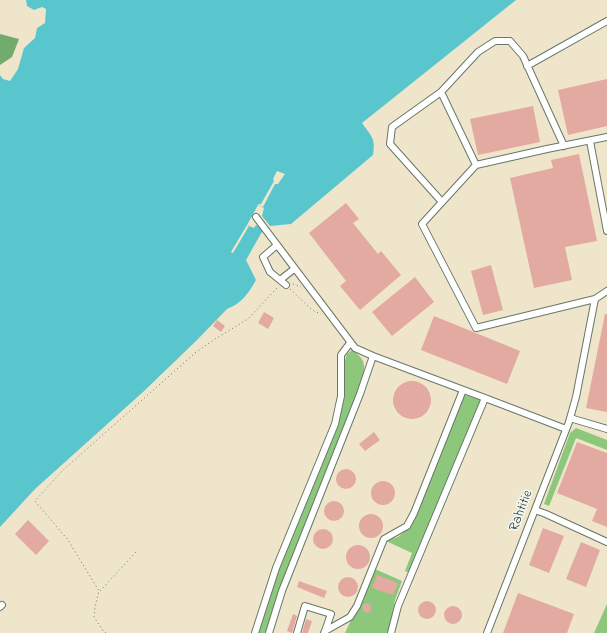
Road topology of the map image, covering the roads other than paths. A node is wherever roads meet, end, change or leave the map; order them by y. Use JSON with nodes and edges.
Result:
{"nodes":[{"id":1,"x":607,"y":21,"type":"edge"},
{"id":2,"x":528,"y":66,"type":"junction"},
{"id":3,"x":441,"y":92,"type":"junction"},
{"id":4,"x":607,"y":137,"type":"edge"},
{"id":5,"x":590,"y":141,"type":"junction"},
{"id":6,"x":564,"y":146,"type":"junction"},
{"id":7,"x":476,"y":165,"type":"junction"},
{"id":8,"x":442,"y":202,"type":"junction"},
{"id":9,"x":256,"y":217,"type":"dead end"},
{"id":10,"x":607,"y":231,"type":"edge"},
{"id":11,"x":277,"y":245,"type":"junction"},
{"id":12,"x":294,"y":269,"type":"junction"},
{"id":13,"x":280,"y":280,"type":"junction"},
{"id":14,"x":286,"y":285,"type":"road end"},
{"id":15,"x":607,"y":291,"type":"edge"},
{"id":16,"x":595,"y":299,"type":"junction"},
{"id":17,"x":350,"y":343,"type":"junction"},
{"id":18,"x":373,"y":356,"type":"junction"},
{"id":19,"x":463,"y":390,"type":"junction"},
{"id":20,"x":485,"y":398,"type":"junction"},
{"id":21,"x":570,"y":418,"type":"junction"},
{"id":22,"x":566,"y":429,"type":"junction"},
{"id":23,"x":607,"y":429,"type":"edge"},
{"id":24,"x":535,"y":510,"type":"junction"},
{"id":25,"x":607,"y":542,"type":"edge"},
{"id":26,"x":325,"y":632,"type":"edge"},
{"id":27,"x":255,"y":633,"type":"edge"},
{"id":28,"x":269,"y":633,"type":"edge"},
{"id":29,"x":297,"y":633,"type":"edge"},
{"id":30,"x":391,"y":633,"type":"edge"},
{"id":31,"x":487,"y":633,"type":"edge"}],
"edges":[{"from":1,"to":2,"type":"street"},
{"from":2,"to":3,"type":"street"},
{"from":2,"to":6,"type":"street"},
{"from":3,"to":7,"type":"street"},
{"from":3,"to":8,"type":"street"},
{"from":4,"to":5,"type":"street"},
{"from":5,"to":6,"type":"street"},
{"from":5,"to":10,"type":"street"},
{"from":6,"to":7,"type":"street"},
{"from":7,"to":8,"type":"street"},
{"from":8,"to":16,"type":"street"},
{"from":9,"to":11,"type":"street"},
{"from":11,"to":12,"type":"street"},
{"from":11,"to":13,"type":"street"},
{"from":12,"to":13,"type":"street"},
{"from":12,"to":17,"type":"street"},
{"from":13,"to":14,"type":"street"},
{"from":15,"to":16,"type":"street"},
{"from":16,"to":21,"type":"street","name":"Rahtitie"},
{"from":17,"to":18,"type":"street"},
{"from":17,"to":27,"type":"street"},
{"from":18,"to":19,"type":"street"},
{"from":18,"to":28,"type":"street"},
{"from":19,"to":20,"type":"street"},
{"from":19,"to":26,"type":"street"},
{"from":20,"to":22,"type":"street"},
{"from":20,"to":30,"type":"street"},
{"from":21,"to":22,"type":"street","name":"Rahtitie"},
{"from":21,"to":23,"type":"street"},
{"from":22,"to":24,"type":"street","name":"Rahtitie"},
{"from":24,"to":25,"type":"street"},
{"from":24,"to":31,"type":"street","name":"Rahtitie"},
{"from":26,"to":29,"type":"street"}]}
